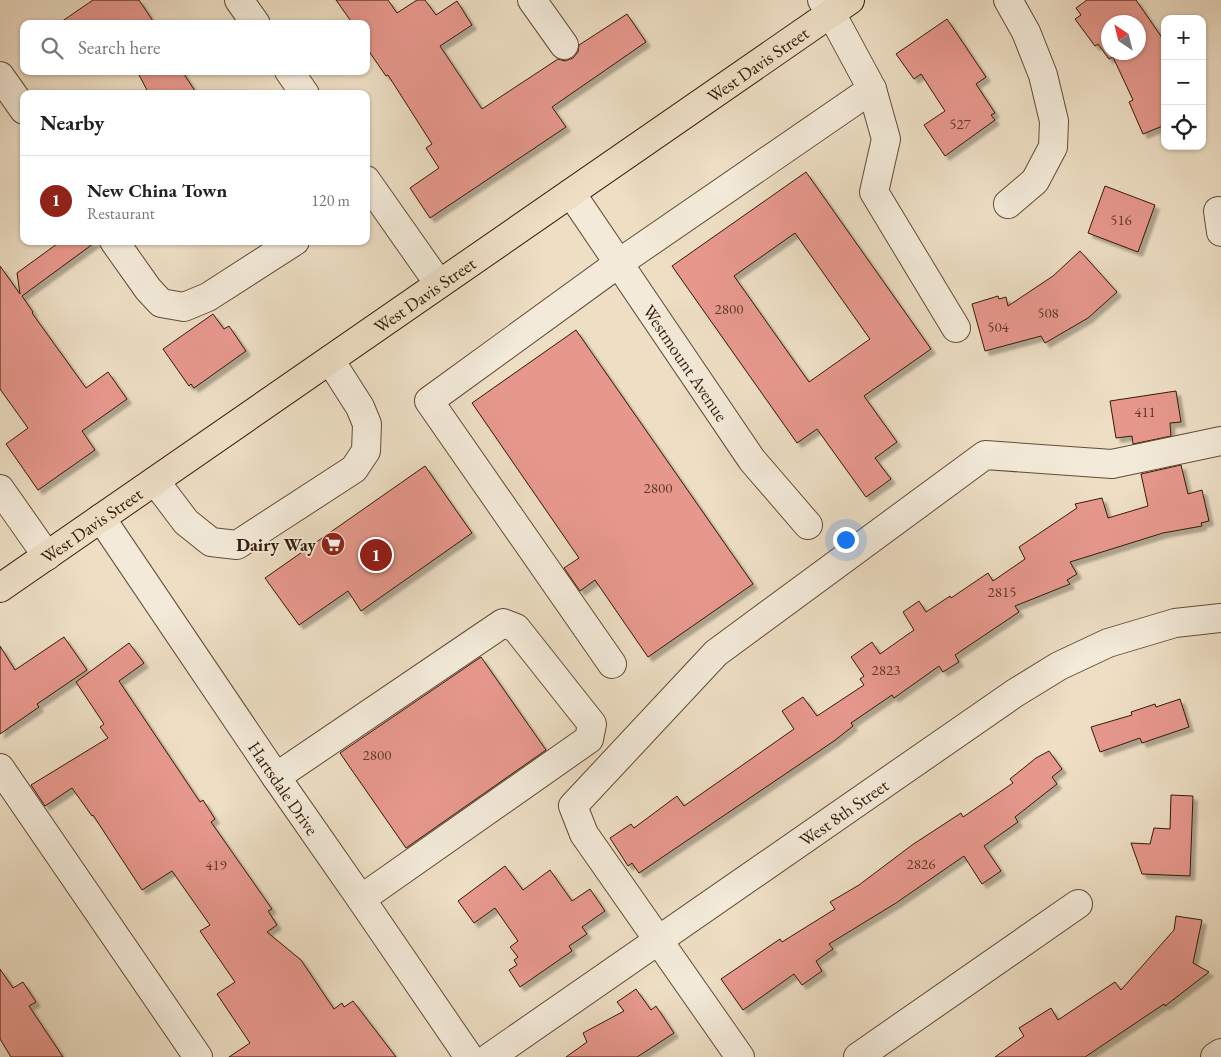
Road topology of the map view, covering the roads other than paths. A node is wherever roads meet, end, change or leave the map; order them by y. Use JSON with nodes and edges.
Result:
{"nodes":[{"id":1,"x":239,"y":0,"type":"edge"},
{"id":2,"x":532,"y":0,"type":"edge"},
{"id":3,"x":1008,"y":0,"type":"edge"},
{"id":4,"x":834,"y":4,"type":"edge"},
{"id":5,"x":253,"y":20,"type":"edge"},
{"id":6,"x":564,"y":45,"type":"dead end"},
{"id":7,"x":292,"y":75,"type":"edge"},
{"id":8,"x":0,"y":76,"type":"edge"},
{"id":9,"x":872,"y":89,"type":"junction"},
{"id":10,"x":302,"y":90,"type":"edge"},
{"id":11,"x":20,"y":104,"type":"edge"},
{"id":12,"x":370,"y":190,"type":"edge"},
{"id":13,"x":571,"y":193,"type":"junction"},
{"id":14,"x":1008,"y":204,"type":"dead end"},
{"id":15,"x":117,"y":245,"type":"edge"},
{"id":16,"x":289,"y":245,"type":"edge"},
{"id":17,"x":619,"y":263,"type":"junction"},
{"id":18,"x":439,"y":284,"type":"junction"},
{"id":19,"x":956,"y":328,"type":"dead end"},
{"id":20,"x":330,"y":360,"type":"junction"},
{"id":21,"x":1221,"y":441,"type":"edge"},
{"id":22,"x":155,"y":481,"type":"junction"},
{"id":23,"x":0,"y":489,"type":"edge"},
{"id":24,"x":101,"y":518,"type":"junction"},
{"id":25,"x":808,"y":525,"type":"dead end"},
{"id":26,"x":47,"y":556,"type":"junction"},
{"id":27,"x":0,"y":588,"type":"edge"},
{"id":28,"x":1221,"y":618,"type":"edge"},
{"id":29,"x":612,"y":664,"type":"dead end"},
{"id":30,"x":0,"y":768,"type":"edge"},
{"id":31,"x":276,"y":777,"type":"junction"},
{"id":32,"x":362,"y":899,"type":"junction"},
{"id":33,"x":1078,"y":904,"type":"dead end"},
{"id":34,"x":658,"y":941,"type":"junction"},
{"id":35,"x":1221,"y":1053,"type":"edge"},
{"id":36,"x":198,"y":1057,"type":"edge"},
{"id":37,"x":469,"y":1057,"type":"edge"},
{"id":38,"x":490,"y":1057,"type":"edge"},
{"id":39,"x":740,"y":1057,"type":"edge"},
{"id":40,"x":858,"y":1057,"type":"edge"},
{"id":41,"x":1215,"y":1057,"type":"edge"}],
"edges":[{"from":1,"to":5,"type":"street"},
{"from":2,"to":6,"type":"street"},
{"from":3,"to":14,"type":"street"},
{"from":4,"to":9,"type":"street"},
{"from":4,"to":13,"type":"main road","name":"West Davis Street"},
{"from":7,"to":10,"type":"street"},
{"from":8,"to":11,"type":"street"},
{"from":9,"to":17,"type":"street"},
{"from":9,"to":19,"type":"street"},
{"from":12,"to":18,"type":"street"},
{"from":13,"to":17,"type":"street","name":"Westmount Avenue"},
{"from":13,"to":18,"type":"main road","name":"West Davis Street"},
{"from":15,"to":16,"type":"street"},
{"from":17,"to":25,"type":"street","name":"Westmount Avenue"},
{"from":17,"to":29,"type":"street"},
{"from":18,"to":20,"type":"main road","name":"West Davis Street"},
{"from":20,"to":22,"type":"main road","name":"West Davis Street"},
{"from":20,"to":22,"type":"street"},
{"from":21,"to":34,"type":"street"},
{"from":22,"to":24,"type":"main road","name":"West Davis Street"},
{"from":23,"to":26,"type":"street"},
{"from":24,"to":26,"type":"main road","name":"West Davis Street"},
{"from":24,"to":31,"type":"street","name":"Hartsdale Drive"},
{"from":26,"to":27,"type":"main road","name":"West Davis Street"},
{"from":28,"to":34,"type":"street","name":"West 8th Street"},
{"from":30,"to":36,"type":"street"},
{"from":31,"to":32,"type":"street","name":"Hartsdale Drive"},
{"from":31,"to":32,"type":"street"},
{"from":32,"to":37,"type":"street","name":"Hartsdale Drive"},
{"from":33,"to":40,"type":"street"},
{"from":34,"to":38,"type":"street","name":"West 8th Street"},
{"from":34,"to":39,"type":"street"},
{"from":35,"to":41,"type":"street"}]}
